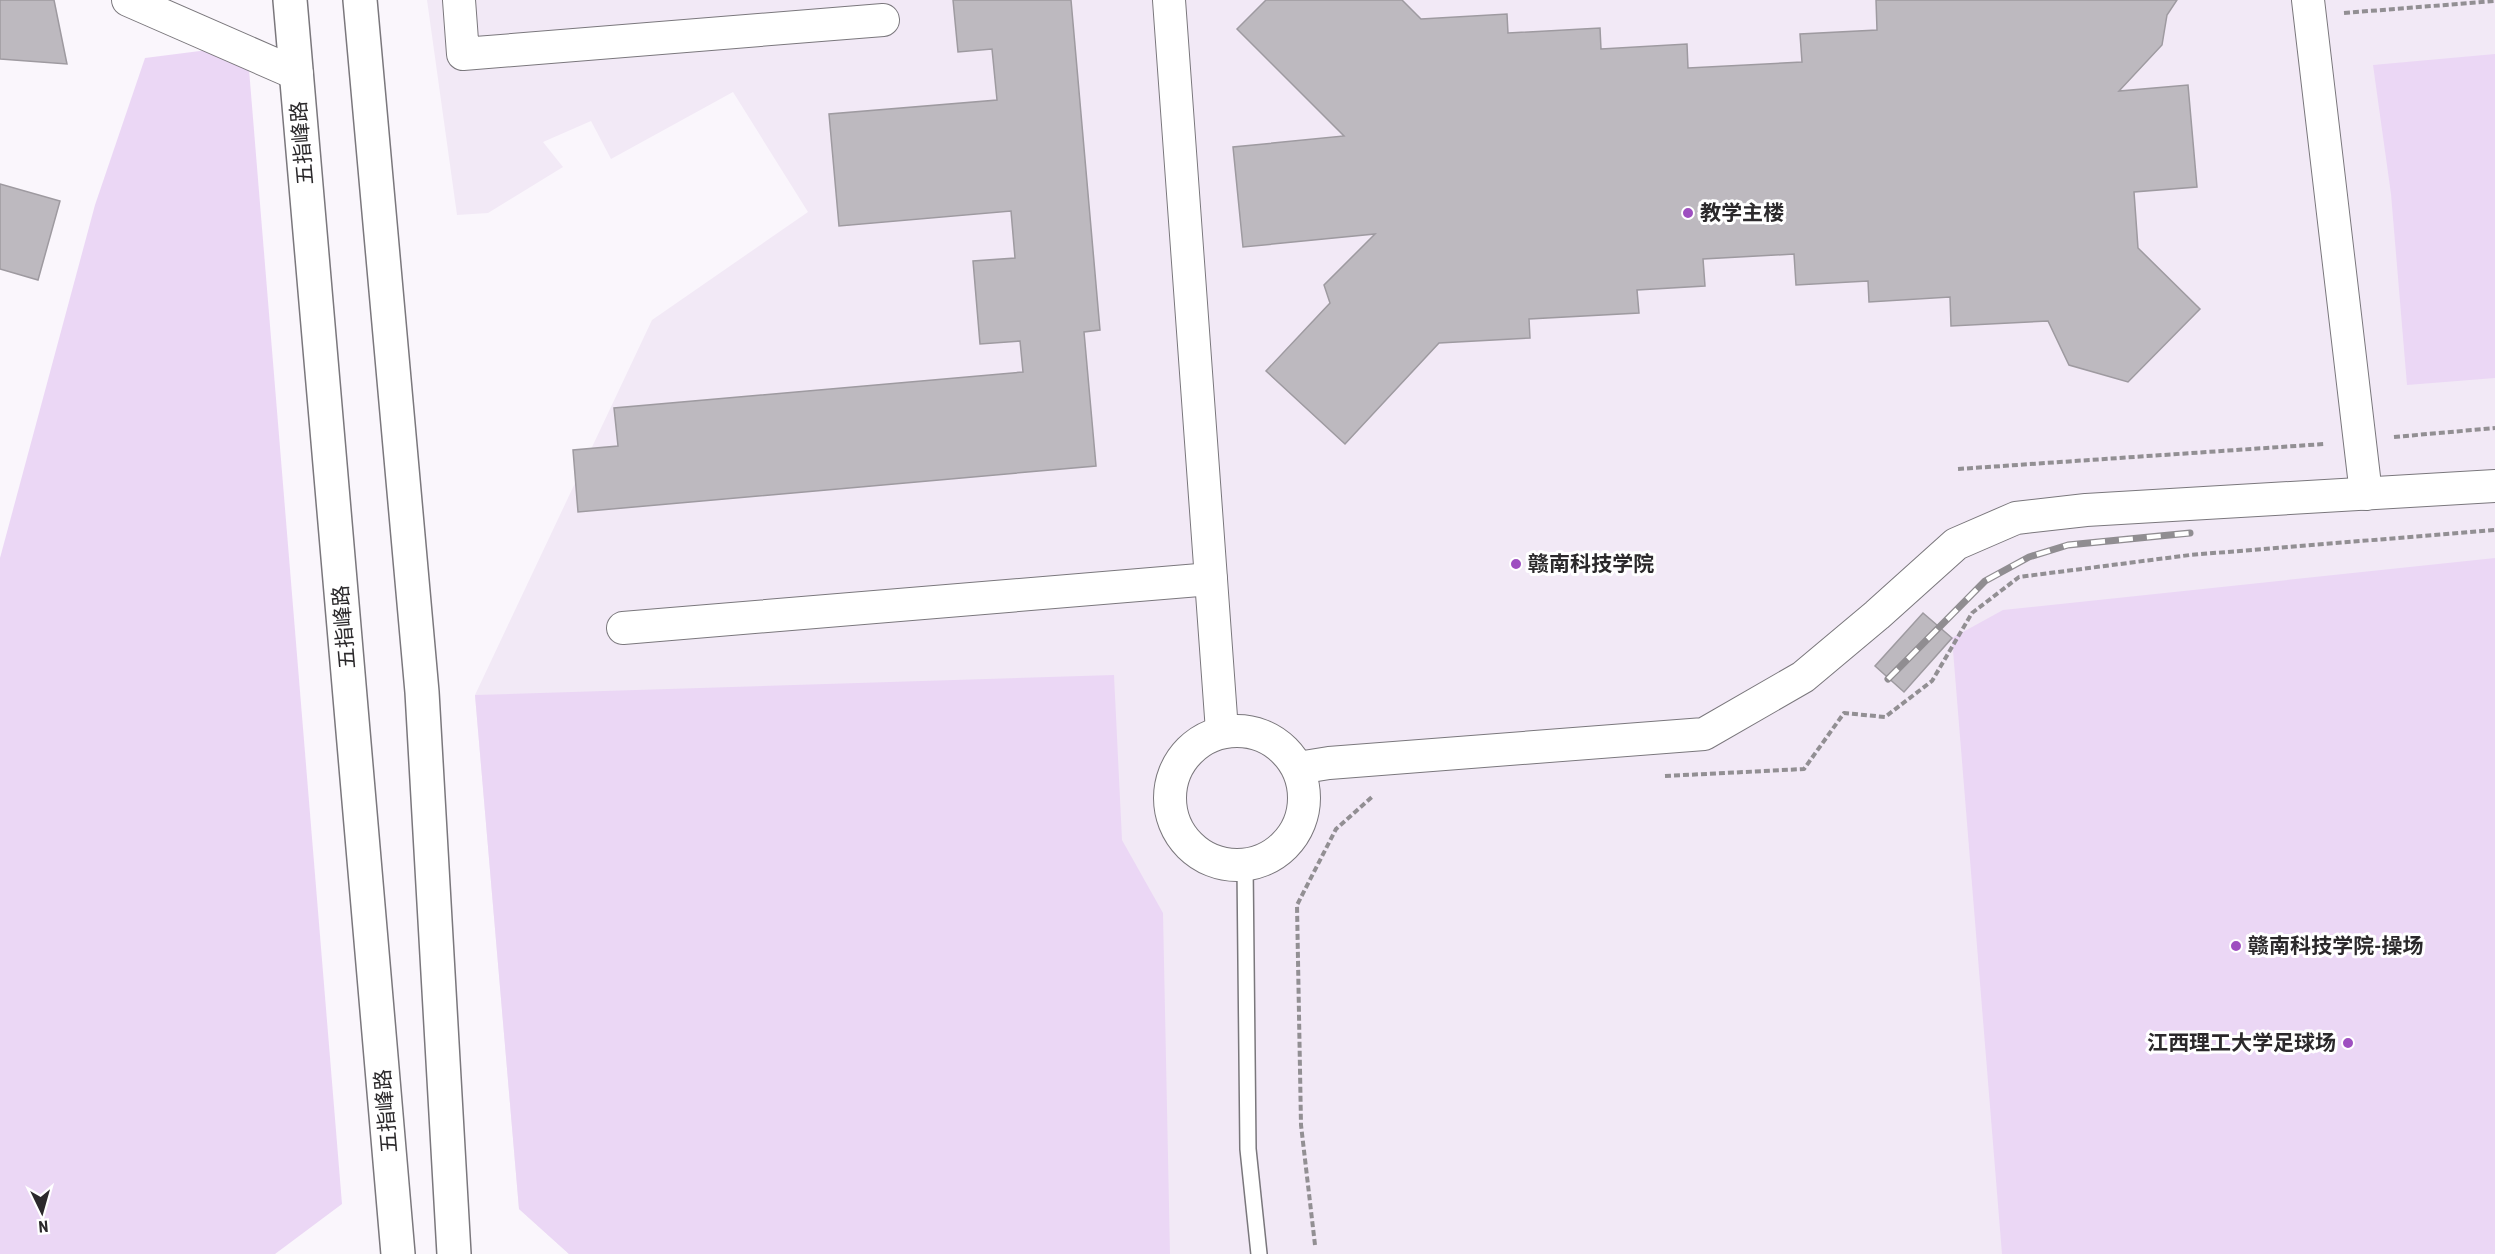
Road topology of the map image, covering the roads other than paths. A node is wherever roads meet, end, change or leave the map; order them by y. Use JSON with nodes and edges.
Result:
{"nodes":[{"id":1,"x":128,"y":0,"type":"edge"},
{"id":2,"x":290,"y":0,"type":"edge"},
{"id":3,"x":360,"y":0,"type":"edge"},
{"id":4,"x":459,"y":0,"type":"edge"},
{"id":5,"x":1169,"y":0,"type":"edge"},
{"id":6,"x":2309,"y":8,"type":"edge"},
{"id":7,"x":883,"y":20,"type":"dead end"},
{"id":8,"x":297,"y":74,"type":"junction"},
{"id":9,"x":2495,"y":486,"type":"edge"},
{"id":10,"x":2366,"y":494,"type":"junction"},
{"id":11,"x":1211,"y":579,"type":"junction"},
{"id":12,"x":623,"y":628,"type":"dead end"},
{"id":13,"x":1222,"y":731,"type":"junction"},
{"id":14,"x":1298,"y":768,"type":"junction"},
{"id":15,"x":1245,"y":865,"type":"junction"},
{"id":16,"x":398,"y":1254,"type":"edge"},
{"id":17,"x":454,"y":1254,"type":"edge"},
{"id":18,"x":1259,"y":1254,"type":"edge"}],
"edges":[{"from":1,"to":8,"type":"street"},
{"from":2,"to":8,"type":"main road","name":"五指峰路"},
{"from":3,"to":17,"type":"main road"},
{"from":4,"to":7,"type":"street"},
{"from":5,"to":11,"type":"street"},
{"from":6,"to":10,"type":"street"},
{"from":8,"to":16,"type":"main road","name":"五指峰路"},
{"from":9,"to":10,"type":"street"},
{"from":10,"to":14,"type":"street"},
{"from":11,"to":12,"type":"street"},
{"from":11,"to":13,"type":"street"},
{"from":13,"to":14,"type":"street"},
{"from":13,"to":15,"type":"street"},
{"from":14,"to":15,"type":"street"},
{"from":15,"to":18,"type":"lane"}]}
